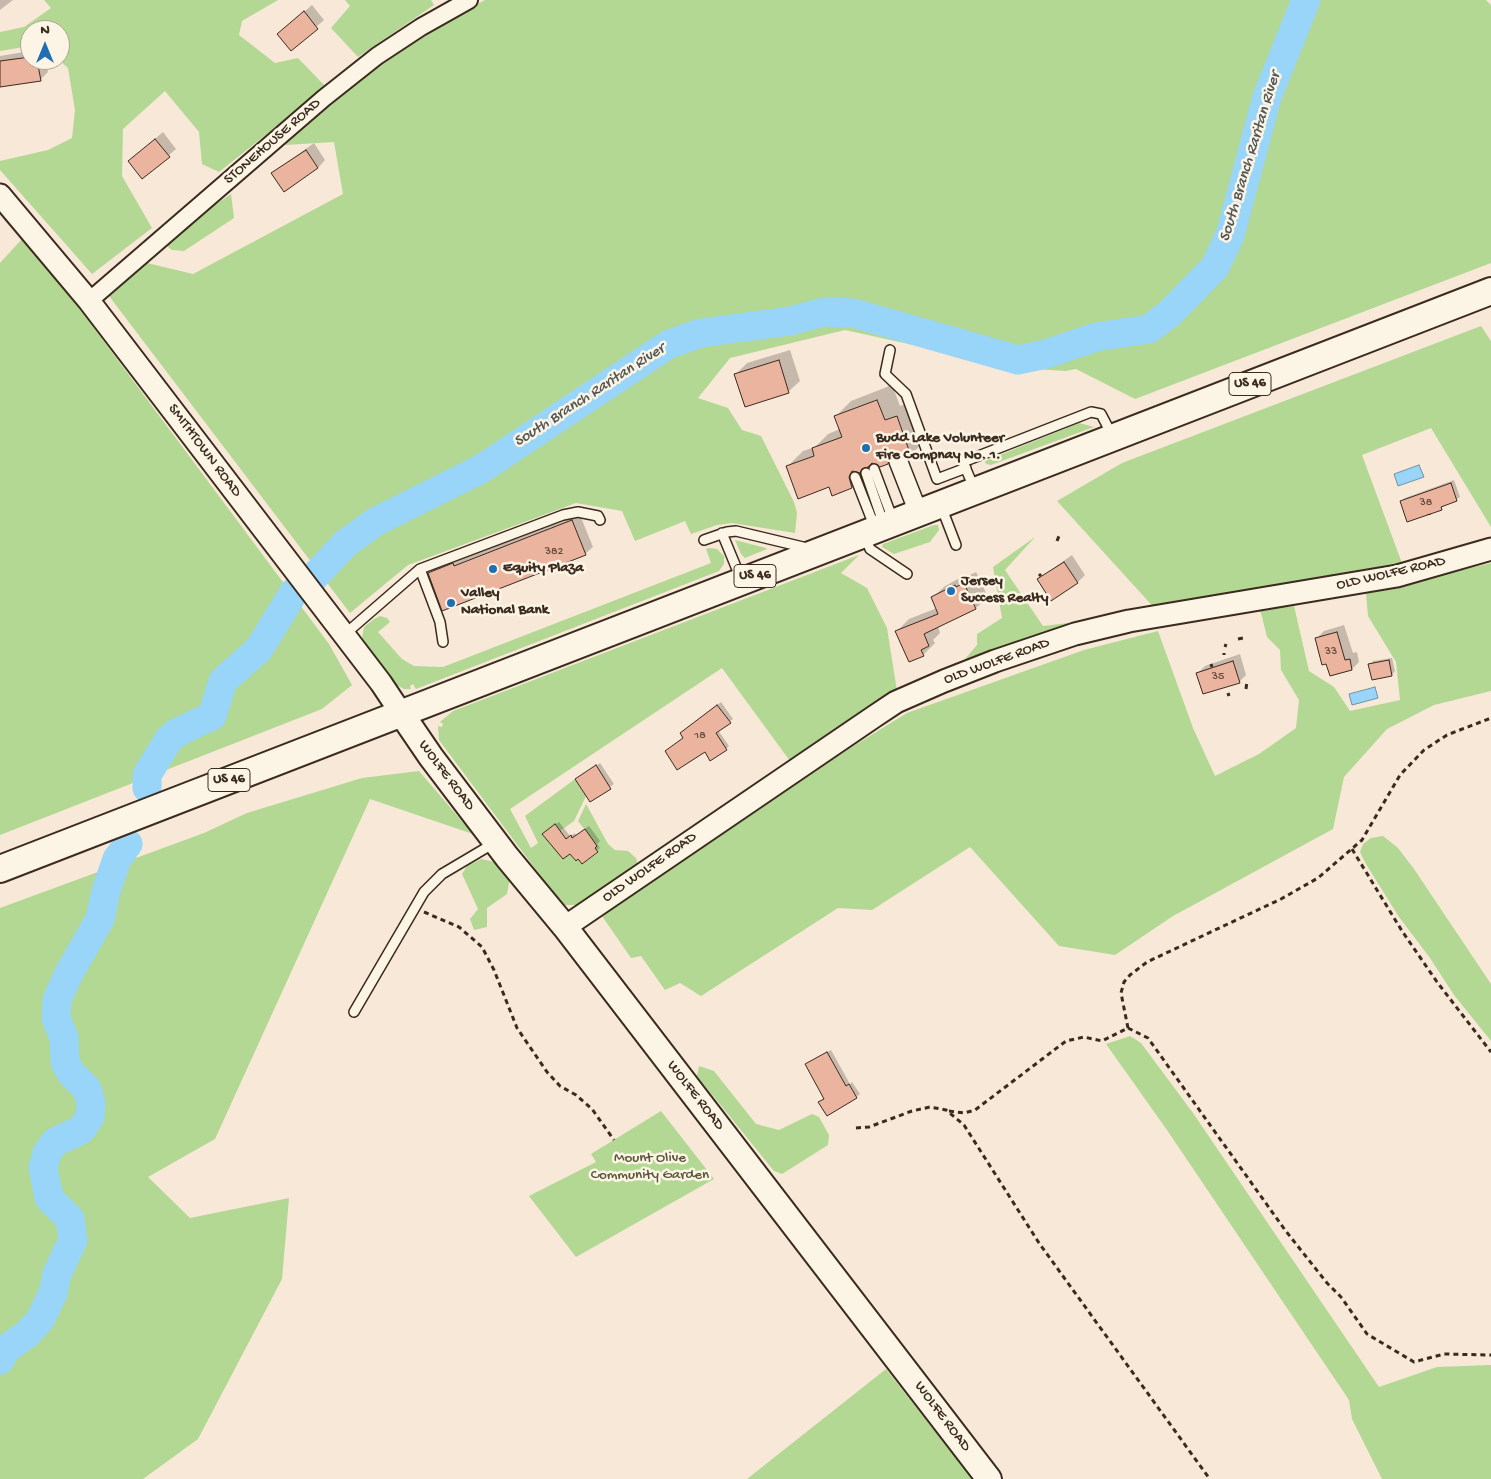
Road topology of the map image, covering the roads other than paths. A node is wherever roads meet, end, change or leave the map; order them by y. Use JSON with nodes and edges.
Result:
{"nodes":[{"id":1,"x":469,"y":0,"type":"edge"},
{"id":2,"x":0,"y":195,"type":"edge"},
{"id":3,"x":1491,"y":291,"type":"edge"},
{"id":4,"x":89,"y":301,"type":"junction"},
{"id":5,"x":890,"y":350,"type":"dead end"},
{"id":6,"x":898,"y":461,"type":"dead end"},
{"id":7,"x":874,"y":469,"type":"dead end"},
{"id":8,"x":866,"y":473,"type":"dead end"},
{"id":9,"x":855,"y":477,"type":"dead end"},
{"id":10,"x":970,"y":479,"type":"junction"},
{"id":11,"x":600,"y":520,"type":"dead end"},
{"id":12,"x":899,"y":520,"type":"junction"},
{"id":13,"x":722,"y":533,"type":"junction"},
{"id":14,"x":704,"y":540,"type":"dead end"},
{"id":15,"x":956,"y":545,"type":"dead end"},
{"id":16,"x":1491,"y":549,"type":"edge"},
{"id":17,"x":820,"y":551,"type":"junction"},
{"id":18,"x":420,"y":569,"type":"junction"},
{"id":19,"x":907,"y":574,"type":"dead end"},
{"id":20,"x":742,"y":581,"type":"junction"},
{"id":21,"x":344,"y":635,"type":"junction"},
{"id":22,"x":443,"y":642,"type":"dead end"},
{"id":23,"x":401,"y":713,"type":"junction"},
{"id":24,"x":496,"y":842,"type":"junction"},
{"id":25,"x":0,"y":869,"type":"edge"},
{"id":26,"x":565,"y":927,"type":"junction"},
{"id":27,"x":354,"y":1012,"type":"dead end"},
{"id":28,"x":989,"y":1479,"type":"edge"}],
"edges":[{"from":1,"to":4,"type":"street","name":"STONEHOUSE ROAD"},
{"from":2,"to":4,"type":"street","name":"SMITHTOWN ROAD"},
{"from":3,"to":10,"type":"main road","number":"US 46"},
{"from":4,"to":21,"type":"street","name":"SMITHTOWN ROAD"},
{"from":5,"to":10,"type":"lane"},
{"from":6,"to":12,"type":"lane"},
{"from":7,"to":12,"type":"lane"},
{"from":8,"to":12,"type":"lane"},
{"from":9,"to":12,"type":"lane"},
{"from":10,"to":12,"type":"main road","number":"US 46"},
{"from":11,"to":18,"type":"lane"},
{"from":12,"to":15,"type":"lane"},
{"from":12,"to":17,"type":"main road","number":"US 46"},
{"from":12,"to":19,"type":"lane"},
{"from":13,"to":14,"type":"lane"},
{"from":13,"to":17,"type":"lane"},
{"from":13,"to":20,"type":"lane"},
{"from":16,"to":26,"type":"street","name":"OLD WOLFE ROAD"},
{"from":17,"to":20,"type":"main road","number":"US 46"},
{"from":18,"to":21,"type":"lane"},
{"from":18,"to":22,"type":"lane"},
{"from":20,"to":23,"type":"main road","number":"US 46"},
{"from":21,"to":23,"type":"street","name":"SMITHTOWN ROAD"},
{"from":23,"to":24,"type":"main road","name":"WOLFE ROAD"},
{"from":23,"to":25,"type":"main road","number":"US 46"},
{"from":24,"to":26,"type":"main road","name":"WOLFE ROAD"},
{"from":24,"to":27,"type":"lane"},
{"from":26,"to":28,"type":"main road","name":"WOLFE ROAD"}]}
